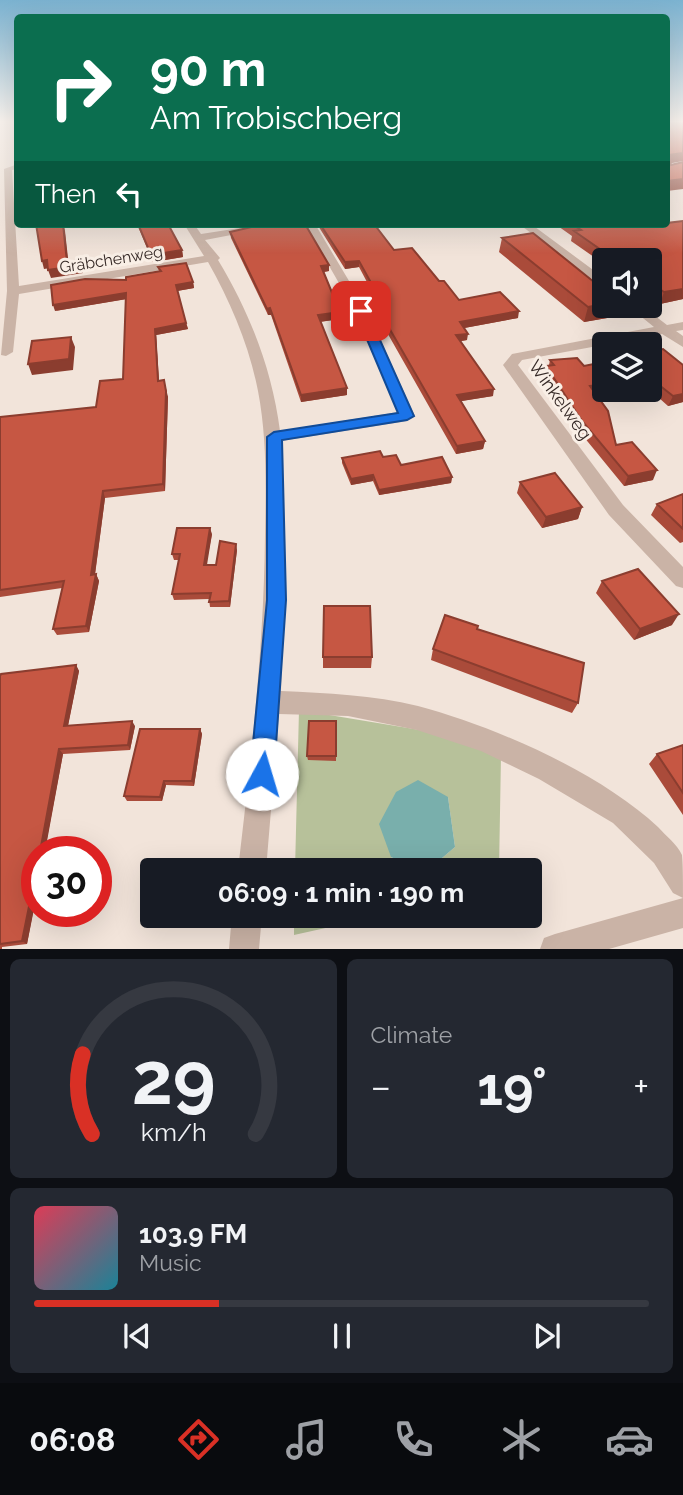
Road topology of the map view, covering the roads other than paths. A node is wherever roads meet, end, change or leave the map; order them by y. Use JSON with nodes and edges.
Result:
{"nodes":[{"id":1,"x":14,"y":167,"type":"edge"},
{"id":2,"x":192,"y":228,"type":"edge"},
{"id":3,"x":260,"y":228,"type":"edge"},
{"id":4,"x":312,"y":228,"type":"edge"},
{"id":5,"x":529,"y":228,"type":"edge"},
{"id":6,"x":199,"y":238,"type":"junction"},
{"id":7,"x":214,"y":258,"type":"junction"},
{"id":8,"x":592,"y":275,"type":"edge"},
{"id":9,"x":13,"y":291,"type":"junction"},
{"id":10,"x":650,"y":318,"type":"edge"},
{"id":11,"x":683,"y":326,"type":"edge"},
{"id":12,"x":665,"y":329,"type":"junction"},
{"id":13,"x":683,"y":343,"type":"edge"},
{"id":14,"x":6,"y":352,"type":"dead end"},
{"id":15,"x":274,"y":437,"type":"junction"},
{"id":16,"x":683,"y":580,"type":"edge"},
{"id":17,"x":269,"y":702,"type":"junction"},
{"id":18,"x":253,"y":858,"type":"edge"},
{"id":19,"x":683,"y":883,"type":"edge"},
{"id":20,"x":683,"y":913,"type":"edge"},
{"id":21,"x":246,"y":928,"type":"edge"},
{"id":22,"x":244,"y":949,"type":"edge"},
{"id":23,"x":555,"y":949,"type":"edge"}],
"edges":[{"from":1,"to":9,"type":"street"},
{"from":2,"to":6,"type":"street"},
{"from":3,"to":6,"type":"street"},
{"from":4,"to":15,"type":"street"},
{"from":5,"to":8,"type":"street"},
{"from":6,"to":7,"type":"street"},
{"from":7,"to":9,"type":"street","name":"Gräbchenweg"},
{"from":7,"to":15,"type":"street"},
{"from":9,"to":14,"type":"street"},
{"from":10,"to":12,"type":"street"},
{"from":11,"to":12,"type":"street"},
{"from":12,"to":13,"type":"street"},
{"from":12,"to":16,"type":"street","name":"Winkelweg"},
{"from":15,"to":17,"type":"street"},
{"from":17,"to":18,"type":"street"},
{"from":17,"to":19,"type":"street"},
{"from":20,"to":23,"type":"street"},
{"from":21,"to":22,"type":"street"}]}
